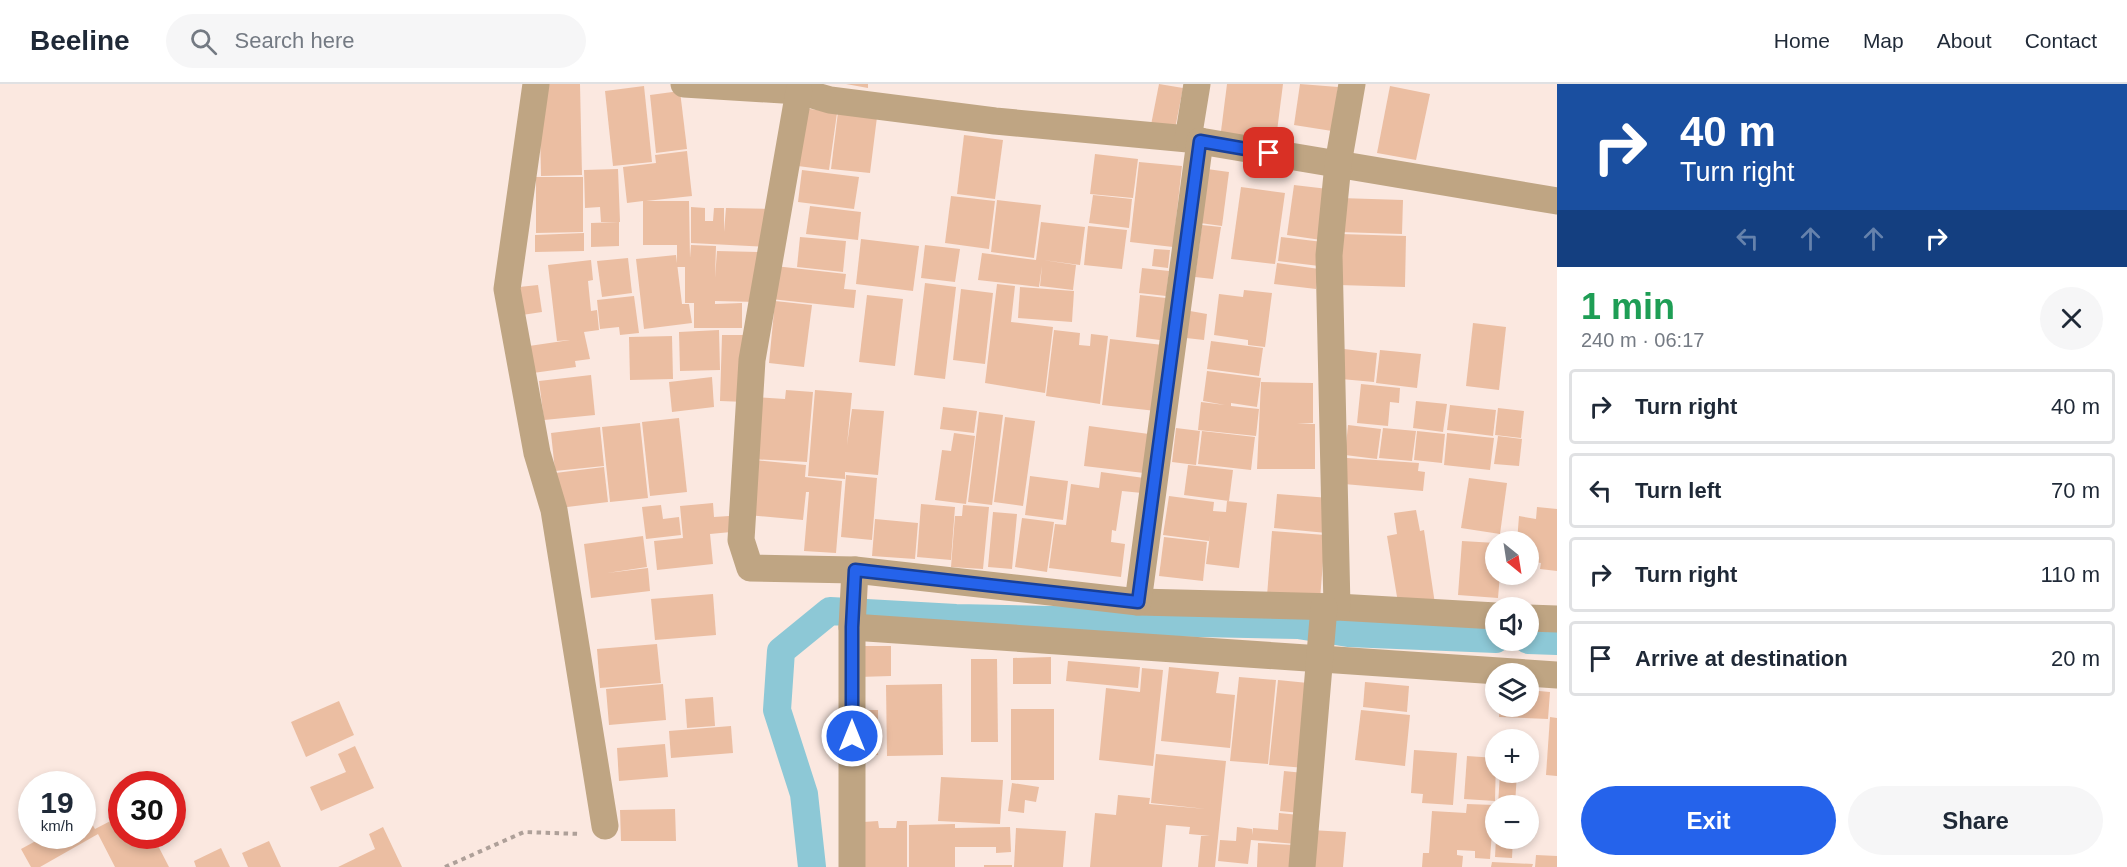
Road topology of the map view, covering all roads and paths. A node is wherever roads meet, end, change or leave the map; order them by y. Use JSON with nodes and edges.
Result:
{"nodes":[{"id":1,"x":536,"y":84,"type":"edge"},
{"id":2,"x":684,"y":84,"type":"edge"},
{"id":3,"x":1197,"y":84,"type":"edge"},
{"id":4,"x":1352,"y":84,"type":"edge"},
{"id":5,"x":799,"y":91,"type":"junction"},
{"id":6,"x":1194,"y":140,"type":"junction"},
{"id":7,"x":1338,"y":164,"type":"junction"},
{"id":8,"x":1557,"y":201,"type":"edge"},
{"id":9,"x":855,"y":570,"type":"junction"},
{"id":10,"x":1138,"y":602,"type":"junction"},
{"id":11,"x":1330,"y":607,"type":"junction"},
{"id":12,"x":1485,"y":615,"type":"edge"},
{"id":13,"x":1539,"y":618,"type":"edge"},
{"id":14,"x":1557,"y":619,"type":"edge"},
{"id":15,"x":852,"y":627,"type":"junction"},
{"id":16,"x":1318,"y":659,"type":"junction"},
{"id":17,"x":1557,"y":675,"type":"edge"},
{"id":18,"x":605,"y":826,"type":"joint"},
{"id":19,"x":445,"y":867,"type":"edge"},
{"id":20,"x":852,"y":867,"type":"edge"},
{"id":21,"x":1302,"y":867,"type":"edge"}],
"edges":[{"from":1,"to":18,"type":"street"},
{"from":2,"to":5,"type":"street"},
{"from":3,"to":6,"type":"street"},
{"from":4,"to":7,"type":"street"},
{"from":5,"to":6,"type":"street"},
{"from":5,"to":9,"type":"street"},
{"from":6,"to":7,"type":"street"},
{"from":6,"to":10,"type":"street"},
{"from":7,"to":8,"type":"street"},
{"from":7,"to":11,"type":"street"},
{"from":9,"to":10,"type":"street"},
{"from":9,"to":15,"type":"street"},
{"from":10,"to":11,"type":"street"},
{"from":11,"to":12,"type":"street"},
{"from":11,"to":16,"type":"street"},
{"from":13,"to":14,"type":"street"},
{"from":15,"to":16,"type":"street"},
{"from":15,"to":20,"type":"street"},
{"from":16,"to":17,"type":"street"},
{"from":16,"to":21,"type":"street"},
{"from":18,"to":19,"type":"path"}]}
